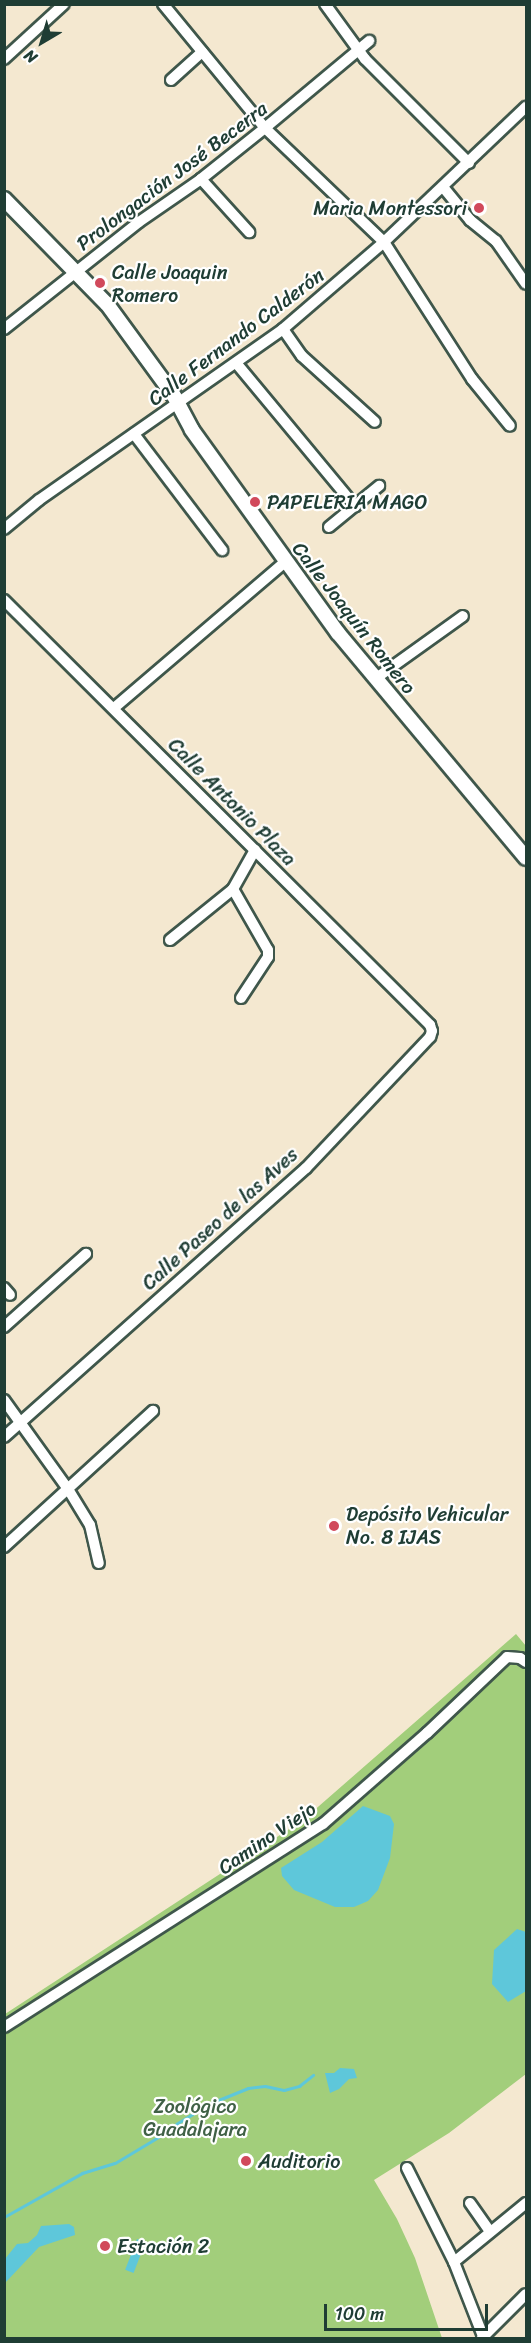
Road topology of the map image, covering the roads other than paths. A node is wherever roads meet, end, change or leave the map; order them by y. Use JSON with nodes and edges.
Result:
{"nodes":[{"id":1,"x":64,"y":4,"type":"edge"},
{"id":2,"x":163,"y":4,"type":"edge"},
{"id":3,"x":324,"y":4,"type":"edge"},
{"id":4,"x":369,"y":41,"type":"dead end"},
{"id":5,"x":359,"y":49,"type":"junction"},
{"id":6,"x":202,"y":52,"type":"junction"},
{"id":7,"x":4,"y":59,"type":"edge"},
{"id":8,"x":171,"y":80,"type":"dead end"},
{"id":9,"x":526,"y":107,"type":"edge"},
{"id":10,"x":266,"y":128,"type":"junction"},
{"id":11,"x":469,"y":163,"type":"junction"},
{"id":12,"x":201,"y":179,"type":"junction"},
{"id":13,"x":443,"y":187,"type":"junction"},
{"id":14,"x":4,"y":200,"type":"edge"},
{"id":15,"x":249,"y":232,"type":"dead end"},
{"id":16,"x":384,"y":242,"type":"junction"},
{"id":17,"x":77,"y":272,"type":"junction"},
{"id":18,"x":526,"y":284,"type":"edge"},
{"id":19,"x":4,"y":329,"type":"edge"},
{"id":20,"x":283,"y":329,"type":"junction"},
{"id":21,"x":237,"y":364,"type":"junction"},
{"id":22,"x":179,"y":404,"type":"junction"},
{"id":23,"x":375,"y":422,"type":"dead end"},
{"id":24,"x":510,"y":426,"type":"dead end"},
{"id":25,"x":134,"y":434,"type":"junction"},
{"id":26,"x":379,"y":486,"type":"dead end"},
{"id":27,"x":355,"y":506,"type":"junction"},
{"id":28,"x":329,"y":527,"type":"dead end"},
{"id":29,"x":4,"y":529,"type":"edge"},
{"id":30,"x":222,"y":550,"type":"dead end"},
{"id":31,"x":285,"y":562,"type":"junction"},
{"id":32,"x":4,"y":600,"type":"edge"},
{"id":33,"x":463,"y":616,"type":"dead end"},
{"id":34,"x":375,"y":679,"type":"junction"},
{"id":35,"x":114,"y":708,"type":"junction"},
{"id":36,"x":255,"y":850,"type":"junction"},
{"id":37,"x":526,"y":858,"type":"edge"},
{"id":38,"x":233,"y":889,"type":"junction"},
{"id":39,"x":170,"y":940,"type":"dead end"},
{"id":40,"x":241,"y":998,"type":"dead end"},
{"id":41,"x":432,"y":1031,"type":"joint"},
{"id":42,"x":86,"y":1254,"type":"dead end"},
{"id":43,"x":4,"y":1327,"type":"edge"},
{"id":44,"x":4,"y":1400,"type":"edge"},
{"id":45,"x":153,"y":1411,"type":"dead end"},
{"id":46,"x":21,"y":1423,"type":"junction"},
{"id":47,"x":4,"y":1437,"type":"edge"},
{"id":48,"x":68,"y":1489,"type":"junction"},
{"id":49,"x":4,"y":1547,"type":"edge"},
{"id":50,"x":99,"y":1563,"type":"dead end"},
{"id":51,"x":526,"y":1662,"type":"edge"},
{"id":52,"x":4,"y":2027,"type":"edge"},
{"id":53,"x":407,"y":2168,"type":"dead end"},
{"id":54,"x":526,"y":2203,"type":"edge"},
{"id":55,"x":470,"y":2204,"type":"dead end"},
{"id":56,"x":490,"y":2232,"type":"junction"},
{"id":57,"x":454,"y":2262,"type":"junction"},
{"id":58,"x":526,"y":2294,"type":"edge"},
{"id":59,"x":483,"y":2337,"type":"edge"}],
"edges":[{"from":1,"to":7,"type":"street"},
{"from":2,"to":6,"type":"street"},
{"from":3,"to":5,"type":"street"},
{"from":4,"to":5,"type":"street","name":"Prolongación José Becerra"},
{"from":5,"to":10,"type":"street","name":"Prolongación José Becerra"},
{"from":5,"to":11,"type":"street"},
{"from":6,"to":8,"type":"street"},
{"from":6,"to":10,"type":"street"},
{"from":9,"to":11,"type":"street","name":"Calle Fernando Calderón"},
{"from":10,"to":12,"type":"street","name":"Prolongación José Becerra"},
{"from":10,"to":16,"type":"street"},
{"from":11,"to":13,"type":"street","name":"Calle Fernando Calderón"},
{"from":12,"to":15,"type":"street"},
{"from":12,"to":17,"type":"street","name":"Prolongación José Becerra"},
{"from":13,"to":16,"type":"street","name":"Calle Fernando Calderón"},
{"from":13,"to":18,"type":"street"},
{"from":14,"to":17,"type":"street","name":"Calle Joaquín Romero"},
{"from":16,"to":20,"type":"street","name":"Calle Fernando Calderón"},
{"from":16,"to":24,"type":"street"},
{"from":17,"to":19,"type":"street","name":"Prolongación José Becerra"},
{"from":17,"to":22,"type":"street","name":"Calle Joaquín Romero"},
{"from":20,"to":21,"type":"street","name":"Calle Fernando Calderón"},
{"from":20,"to":23,"type":"street"},
{"from":21,"to":22,"type":"street","name":"Calle Fernando Calderón"},
{"from":21,"to":27,"type":"street"},
{"from":22,"to":25,"type":"street","name":"Calle Fernando Calderón"},
{"from":22,"to":31,"type":"street","name":"Calle Joaquín Romero"},
{"from":25,"to":29,"type":"street","name":"Calle Fernando Calderón"},
{"from":25,"to":30,"type":"street"},
{"from":26,"to":27,"type":"street"},
{"from":27,"to":28,"type":"street"},
{"from":31,"to":34,"type":"street","name":"Calle Joaquín Romero"},
{"from":31,"to":35,"type":"street"},
{"from":32,"to":35,"type":"street","name":"Calle Antonio Plaza"},
{"from":33,"to":34,"type":"street"},
{"from":34,"to":37,"type":"street","name":"Calle Joaquín Romero"},
{"from":35,"to":36,"type":"street","name":"Calle Antonio Plaza"},
{"from":36,"to":38,"type":"street"},
{"from":36,"to":41,"type":"street","name":"Calle Antonio Plaza"},
{"from":38,"to":39,"type":"street"},
{"from":38,"to":40,"type":"street"},
{"from":41,"to":46,"type":"street","name":"Calle Paseo de las Aves"},
{"from":42,"to":43,"type":"street"},
{"from":44,"to":46,"type":"street"},
{"from":45,"to":48,"type":"street"},
{"from":46,"to":47,"type":"street","name":"Calle Paseo de las Aves"},
{"from":46,"to":48,"type":"street"},
{"from":48,"to":49,"type":"street"},
{"from":48,"to":50,"type":"street"},
{"from":51,"to":52,"type":"street","name":"Camino Viejo"},
{"from":53,"to":57,"type":"street"},
{"from":54,"to":56,"type":"street"},
{"from":55,"to":56,"type":"street"},
{"from":56,"to":57,"type":"street"},
{"from":57,"to":59,"type":"street"},
{"from":58,"to":59,"type":"street"}]}
